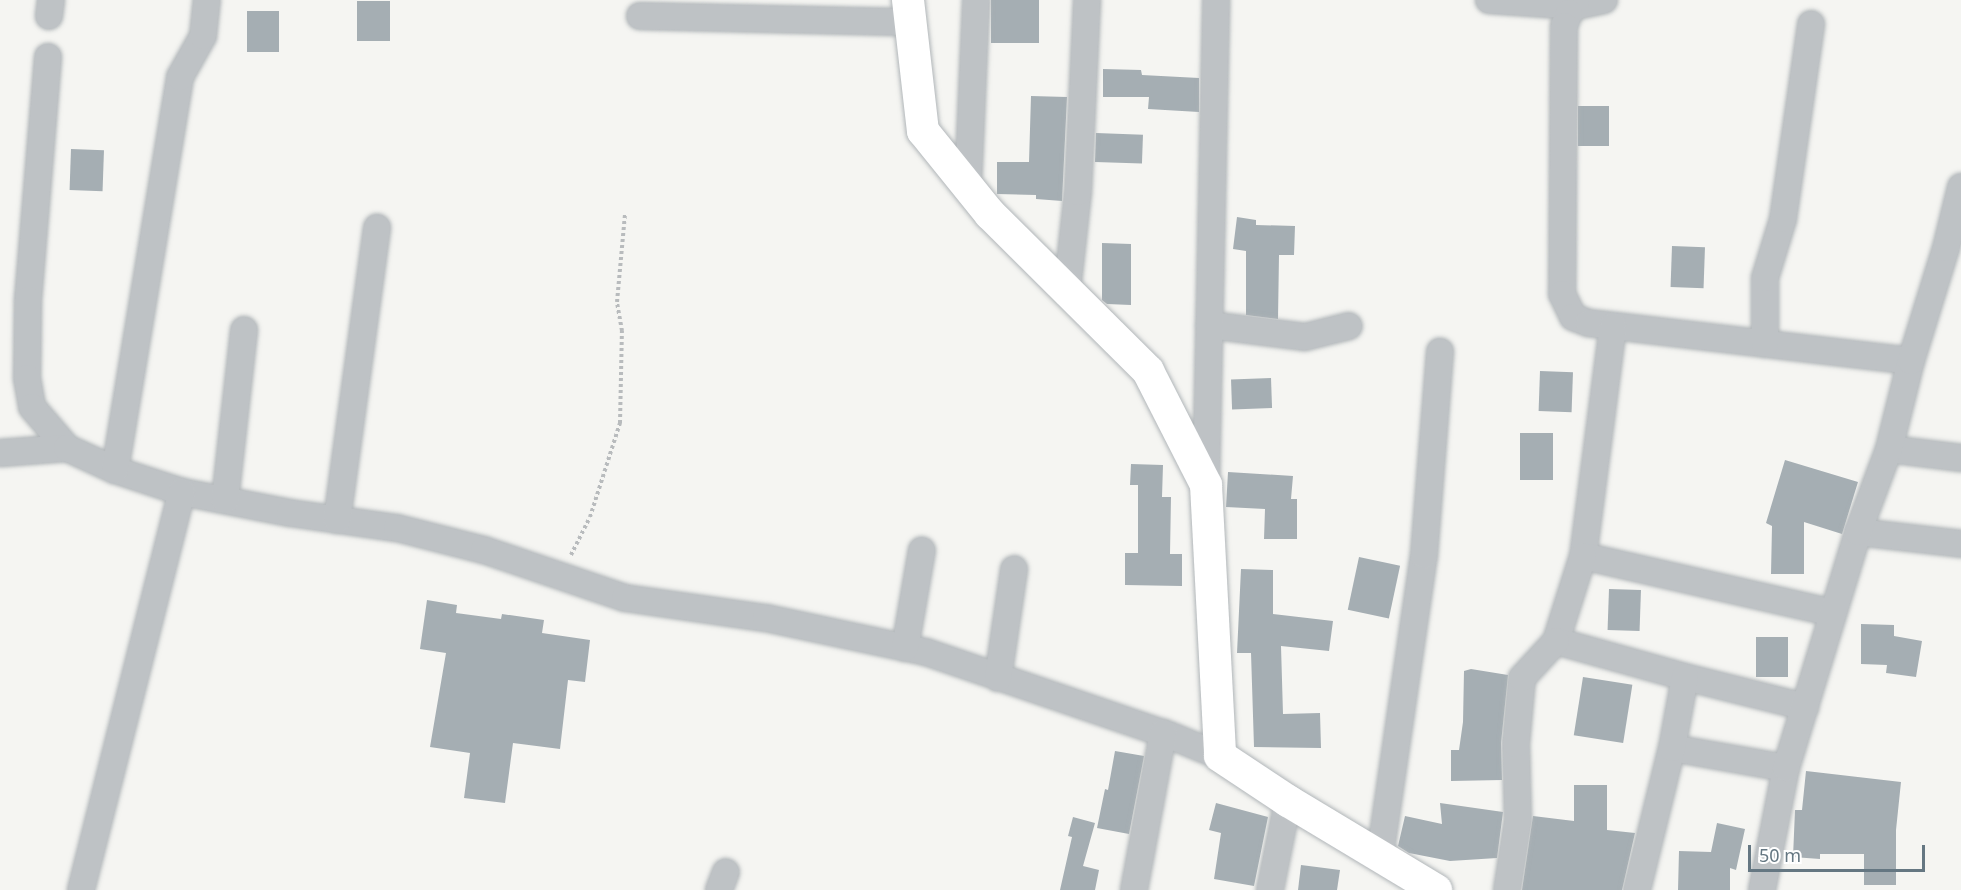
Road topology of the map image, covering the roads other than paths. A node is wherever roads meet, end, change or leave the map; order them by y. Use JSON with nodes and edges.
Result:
{"nodes":[{"id":1,"x":207,"y":0,"type":"edge"},
{"id":2,"x":976,"y":0,"type":"edge"},
{"id":3,"x":1087,"y":0,"type":"edge"},
{"id":4,"x":1215,"y":0,"type":"edge"},
{"id":5,"x":1489,"y":0,"type":"edge"},
{"id":6,"x":1604,"y":0,"type":"edge"},
{"id":7,"x":1576,"y":6,"type":"junction"},
{"id":8,"x":909,"y":11,"type":"edge"},
{"id":9,"x":640,"y":16,"type":"dead end"},
{"id":10,"x":1811,"y":24,"type":"dead end"},
{"id":11,"x":48,"y":57,"type":"dead end"},
{"id":12,"x":968,"y":186,"type":"junction"},
{"id":13,"x":1961,"y":187,"type":"edge"},
{"id":14,"x":377,"y":228,"type":"dead end"},
{"id":15,"x":1067,"y":291,"type":"junction"},
{"id":16,"x":1209,"y":325,"type":"junction"},
{"id":17,"x":1349,"y":326,"type":"dead end"},
{"id":18,"x":1613,"y":326,"type":"junction"},
{"id":19,"x":244,"y":330,"type":"dead end"},
{"id":20,"x":1765,"y":344,"type":"junction"},
{"id":21,"x":1440,"y":352,"type":"dead end"},
{"id":22,"x":1911,"y":361,"type":"junction"},
{"id":23,"x":67,"y":448,"type":"junction"},
{"id":24,"x":1889,"y":449,"type":"junction"},
{"id":25,"x":0,"y":453,"type":"edge"},
{"id":26,"x":1961,"y":458,"type":"edge"},
{"id":27,"x":115,"y":470,"type":"junction"},
{"id":28,"x":1206,"y":486,"type":"junction"},
{"id":29,"x":182,"y":492,"type":"junction"},
{"id":30,"x":225,"y":500,"type":"junction"},
{"id":31,"x":337,"y":520,"type":"junction"},
{"id":32,"x":1858,"y":532,"type":"junction"},
{"id":33,"x":1961,"y":544,"type":"edge"},
{"id":34,"x":922,"y":550,"type":"dead end"},
{"id":35,"x":1583,"y":556,"type":"junction"},
{"id":36,"x":1014,"y":569,"type":"dead end"},
{"id":37,"x":1833,"y":613,"type":"junction"},
{"id":38,"x":1556,"y":641,"type":"junction"},
{"id":39,"x":905,"y":648,"type":"junction"},
{"id":40,"x":1685,"y":677,"type":"junction"},
{"id":41,"x":998,"y":678,"type":"junction"},
{"id":42,"x":1805,"y":707,"type":"junction"},
{"id":43,"x":1163,"y":733,"type":"junction"},
{"id":44,"x":1672,"y":748,"type":"junction"},
{"id":45,"x":1221,"y":756,"type":"junction"},
{"id":46,"x":1786,"y":768,"type":"junction"},
{"id":47,"x":1288,"y":801,"type":"junction"},
{"id":48,"x":1380,"y":856,"type":"junction"},
{"id":49,"x":81,"y":890,"type":"edge"},
{"id":50,"x":1134,"y":890,"type":"edge"},
{"id":51,"x":1270,"y":890,"type":"edge"},
{"id":52,"x":1436,"y":890,"type":"edge"},
{"id":53,"x":1507,"y":890,"type":"edge"},
{"id":54,"x":1637,"y":890,"type":"edge"},
{"id":55,"x":1762,"y":890,"type":"edge"}],
"edges":[{"from":1,"to":27,"type":"street"},
{"from":2,"to":12,"type":"street"},
{"from":3,"to":15,"type":"street"},
{"from":4,"to":16,"type":"street"},
{"from":5,"to":7,"type":"street"},
{"from":6,"to":7,"type":"street"},
{"from":7,"to":18,"type":"street"},
{"from":8,"to":9,"type":"street"},
{"from":8,"to":12,"type":"main road"},
{"from":10,"to":20,"type":"street"},
{"from":11,"to":23,"type":"street"},
{"from":12,"to":15,"type":"main road"},
{"from":13,"to":22,"type":"street"},
{"from":14,"to":31,"type":"street"},
{"from":15,"to":28,"type":"main road"},
{"from":16,"to":17,"type":"street"},
{"from":16,"to":28,"type":"street"},
{"from":18,"to":20,"type":"street"},
{"from":18,"to":35,"type":"street"},
{"from":19,"to":30,"type":"street"},
{"from":20,"to":22,"type":"street"},
{"from":21,"to":48,"type":"street"},
{"from":22,"to":24,"type":"street"},
{"from":23,"to":25,"type":"street"},
{"from":23,"to":27,"type":"street"},
{"from":24,"to":26,"type":"street"},
{"from":24,"to":32,"type":"street"},
{"from":27,"to":29,"type":"street"},
{"from":28,"to":45,"type":"main road"},
{"from":29,"to":30,"type":"street"},
{"from":29,"to":49,"type":"street"},
{"from":30,"to":31,"type":"street"},
{"from":31,"to":39,"type":"street"},
{"from":32,"to":33,"type":"street"},
{"from":32,"to":37,"type":"street"},
{"from":34,"to":39,"type":"street"},
{"from":35,"to":37,"type":"street"},
{"from":35,"to":38,"type":"street"},
{"from":36,"to":41,"type":"street"},
{"from":37,"to":42,"type":"street"},
{"from":38,"to":40,"type":"street"},
{"from":38,"to":53,"type":"street"},
{"from":39,"to":41,"type":"street"},
{"from":40,"to":42,"type":"street"},
{"from":40,"to":44,"type":"street"},
{"from":41,"to":43,"type":"street"},
{"from":42,"to":46,"type":"street"},
{"from":43,"to":45,"type":"street"},
{"from":43,"to":50,"type":"street"},
{"from":44,"to":46,"type":"street"},
{"from":44,"to":54,"type":"street"},
{"from":45,"to":47,"type":"main road"},
{"from":46,"to":55,"type":"street"},
{"from":47,"to":48,"type":"main road"},
{"from":47,"to":51,"type":"street"},
{"from":48,"to":52,"type":"main road"}]}
